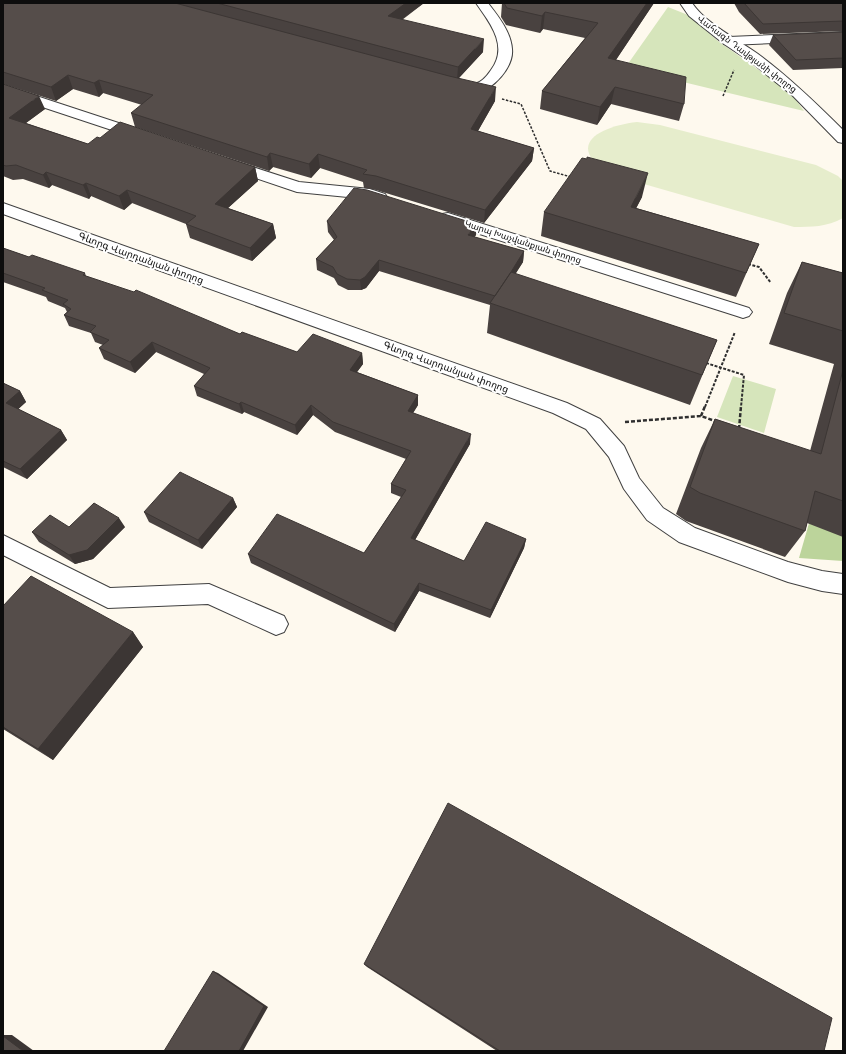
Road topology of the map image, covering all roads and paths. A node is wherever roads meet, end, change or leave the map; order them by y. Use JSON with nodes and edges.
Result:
{"nodes":[{"id":1,"x":482,"y":3,"type":"edge"},
{"id":2,"x":686,"y":3,"type":"edge"},
{"id":3,"x":843,"y":36,"type":"edge"},
{"id":4,"x":729,"y":41,"type":"junction"},
{"id":5,"x":446,"y":83,"type":"edge"},
{"id":6,"x":478,"y":88,"type":"junction"},
{"id":7,"x":3,"y":89,"type":"edge"},
{"id":8,"x":843,"y":139,"type":"edge"},
{"id":9,"x":161,"y":142,"type":"edge"},
{"id":10,"x":214,"y":159,"type":"edge"},
{"id":11,"x":575,"y":178,"type":"edge"},
{"id":12,"x":392,"y":201,"type":"edge"},
{"id":13,"x":3,"y":208,"type":"edge"},
{"id":14,"x":430,"y":213,"type":"edge"},
{"id":15,"x":744,"y":263,"type":"edge"},
{"id":16,"x":771,"y":282,"type":"dead end"},
{"id":17,"x":743,"y":312,"type":"joint"},
{"id":18,"x":705,"y":363,"type":"edge"},
{"id":19,"x":720,"y":367,"type":"junction"},
{"id":20,"x":701,"y":416,"type":"junction"},
{"id":21,"x":720,"y":423,"type":"edge"},
{"id":22,"x":593,"y":424,"type":"junction"},
{"id":23,"x":733,"y":427,"type":"edge"},
{"id":24,"x":739,"y":429,"type":"junction"},
{"id":25,"x":745,"y":432,"type":"edge"},
{"id":26,"x":3,"y":544,"type":"edge"},
{"id":27,"x":843,"y":584,"type":"edge"},
{"id":28,"x":276,"y":624,"type":"dead end"}],
"edges":[{"from":1,"to":6,"type":"street"},
{"from":2,"to":4,"type":"street","name":"Վահագն Դավթյանի փողոց"},
{"from":3,"to":4,"type":"street"},
{"from":4,"to":8,"type":"street","name":"Վահագն Դավթյանի փողոց"},
{"from":5,"to":6,"type":"street"},
{"from":6,"to":11,"type":"path"},
{"from":7,"to":9,"type":"street"},
{"from":10,"to":12,"type":"street"},
{"from":13,"to":22,"type":"street","name":"Գևորգ Վարդանյան փողոց"},
{"from":14,"to":17,"type":"street","name":"Կարպ Խաչվանքյան փողոց"},
{"from":15,"to":16,"type":"path"},
{"from":17,"to":19,"type":"path"},
{"from":18,"to":19,"type":"path"},
{"from":19,"to":20,"type":"path"},
{"from":19,"to":24,"type":"path"},
{"from":20,"to":21,"type":"path"},
{"from":20,"to":22,"type":"path"},
{"from":22,"to":27,"type":"street","name":"Գևորգ Վարդանյան փողոց"},
{"from":23,"to":24,"type":"path"},
{"from":24,"to":25,"type":"path"},
{"from":26,"to":28,"type":"street"}]}
